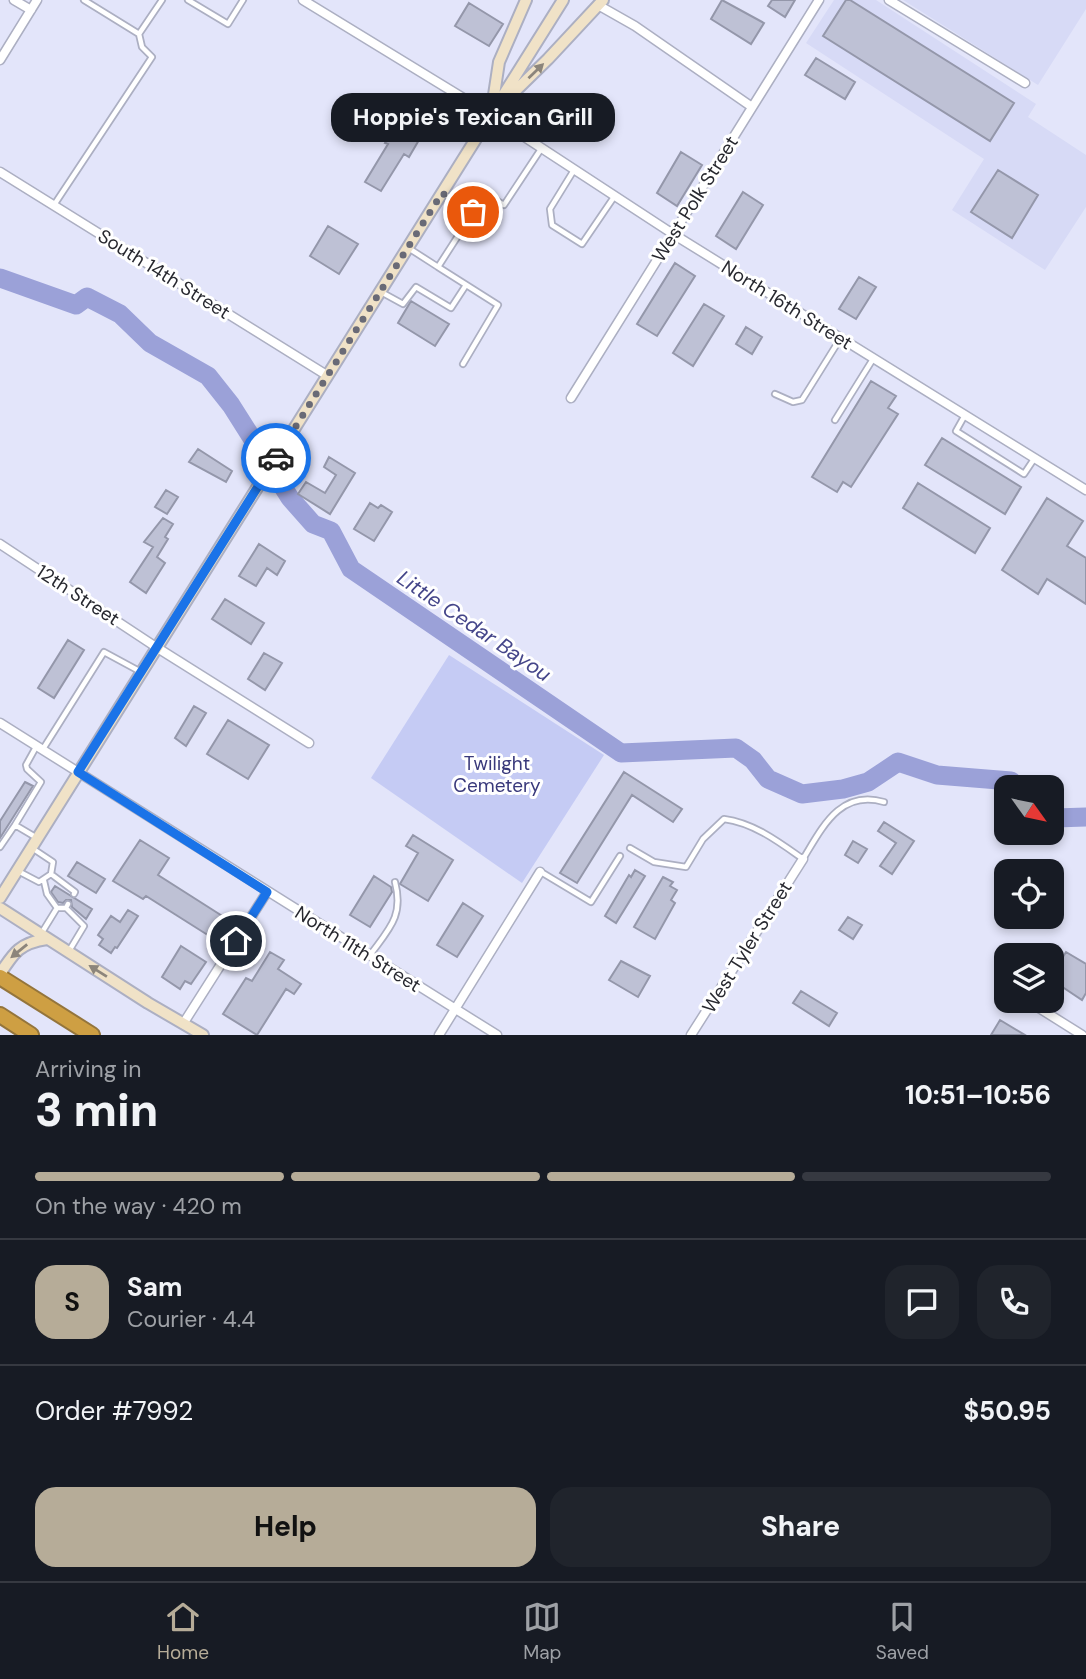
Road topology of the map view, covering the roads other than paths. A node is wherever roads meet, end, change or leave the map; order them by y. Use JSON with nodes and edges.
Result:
{"nodes":[{"id":1,"x":14,"y":0,"type":"edge"},
{"id":2,"x":37,"y":0,"type":"edge"},
{"id":3,"x":84,"y":0,"type":"edge"},
{"id":4,"x":162,"y":0,"type":"edge"},
{"id":5,"x":188,"y":0,"type":"edge"},
{"id":6,"x":243,"y":0,"type":"edge"},
{"id":7,"x":303,"y":0,"type":"edge"},
{"id":8,"x":526,"y":0,"type":"edge"},
{"id":9,"x":563,"y":0,"type":"edge"},
{"id":10,"x":819,"y":0,"type":"edge"},
{"id":11,"x":889,"y":0,"type":"edge"},
{"id":12,"x":601,"y":3,"type":"edge"},
{"id":13,"x":31,"y":10,"type":"junction"},
{"id":14,"x":139,"y":34,"type":"junction"},
{"id":15,"x":0,"y":60,"type":"edge"},
{"id":16,"x":1025,"y":83,"type":"dead end"},
{"id":17,"x":752,"y":107,"type":"junction"},
{"id":18,"x":491,"y":115,"type":"junction"},
{"id":19,"x":541,"y":148,"type":"junction"},
{"id":20,"x":575,"y":170,"type":"junction"},
{"id":21,"x":0,"y":172,"type":"edge"},
{"id":22,"x":442,"y":193,"type":"junction"},
{"id":23,"x":615,"y":196,"type":"junction"},
{"id":24,"x":54,"y":205,"type":"junction"},
{"id":25,"x":473,"y":212,"type":"junction"},
{"id":26,"x":673,"y":234,"type":"junction"},
{"id":27,"x":407,"y":247,"type":"junction"},
{"id":28,"x":438,"y":267,"type":"junction"},
{"id":29,"x":466,"y":285,"type":"junction"},
{"id":30,"x":380,"y":291,"type":"junction"},
{"id":31,"x":841,"y":338,"type":"junction"},
{"id":32,"x":873,"y":358,"type":"junction"},
{"id":33,"x":463,"y":364,"type":"dead end"},
{"id":34,"x":328,"y":376,"type":"junction"},
{"id":35,"x":775,"y":394,"type":"dead end"},
{"id":36,"x":571,"y":398,"type":"dead end"},
{"id":37,"x":965,"y":415,"type":"junction"},
{"id":38,"x":835,"y":420,"type":"dead end"},
{"id":39,"x":1034,"y":458,"type":"junction"},
{"id":40,"x":1086,"y":490,"type":"edge"},
{"id":41,"x":0,"y":544,"type":"edge"},
{"id":42,"x":156,"y":647,"type":"junction"},
{"id":43,"x":141,"y":672,"type":"junction"},
{"id":44,"x":0,"y":723,"type":"edge"},
{"id":45,"x":309,"y":743,"type":"dead end"},
{"id":46,"x":40,"y":748,"type":"junction"},
{"id":47,"x":78,"y":772,"type":"junction"},
{"id":48,"x":884,"y":802,"type":"dead end"},
{"id":49,"x":15,"y":825,"type":"junction"},
{"id":50,"x":34,"y":843,"type":"junction"},
{"id":51,"x":0,"y":847,"type":"edge"},
{"id":52,"x":630,"y":848,"type":"dead end"},
{"id":53,"x":620,"y":856,"type":"dead end"},
{"id":54,"x":803,"y":859,"type":"junction"},
{"id":55,"x":17,"y":871,"type":"junction"},
{"id":56,"x":540,"y":872,"type":"joint"},
{"id":57,"x":51,"y":874,"type":"junction"},
{"id":58,"x":44,"y":881,"type":"junction"},
{"id":59,"x":395,"y":882,"type":"dead end"},
{"id":60,"x":267,"y":892,"type":"junction"},
{"id":61,"x":74,"y":894,"type":"dead end"},
{"id":62,"x":0,"y":898,"type":"edge"},
{"id":63,"x":0,"y":908,"type":"edge"},
{"id":64,"x":57,"y":908,"type":"junction"},
{"id":65,"x":44,"y":937,"type":"junction"},
{"id":66,"x":68,"y":953,"type":"junction"},
{"id":67,"x":369,"y":956,"type":"junction"},
{"id":68,"x":0,"y":976,"type":"edge"},
{"id":69,"x":455,"y":1009,"type":"junction"},
{"id":70,"x":1047,"y":1013,"type":"edge"},
{"id":71,"x":0,"y":1015,"type":"edge"},
{"id":72,"x":183,"y":1024,"type":"junction"},
{"id":73,"x":25,"y":1031,"type":"edge"},
{"id":74,"x":92,"y":1035,"type":"edge"},
{"id":75,"x":202,"y":1035,"type":"edge"},
{"id":76,"x":439,"y":1035,"type":"edge"},
{"id":77,"x":497,"y":1035,"type":"edge"},
{"id":78,"x":691,"y":1035,"type":"edge"},
{"id":79,"x":1082,"y":1035,"type":"edge"}],
"edges":[{"from":1,"to":13,"type":"street"},
{"from":2,"to":13,"type":"street"},
{"from":3,"to":14,"type":"lane"},
{"from":4,"to":14,"type":"lane"},
{"from":5,"to":6,"type":"lane"},
{"from":7,"to":18,"type":"street","name":"North 16th Street"},
{"from":8,"to":18,"type":"main road"},
{"from":9,"to":18,"type":"main road"},
{"from":10,"to":17,"type":"street","name":"West Polk Street"},
{"from":11,"to":16,"type":"street"},
{"from":12,"to":17,"type":"street"},
{"from":18,"to":12,"type":"main road","one_way":true},
{"from":13,"to":15,"type":"street"},
{"from":14,"to":24,"type":"lane"},
{"from":17,"to":26,"type":"street","name":"West Polk Street"},
{"from":18,"to":19,"type":"street","name":"North 16th Street"},
{"from":18,"to":22,"type":"main road"},
{"from":19,"to":20,"type":"street","name":"North 16th Street"},
{"from":19,"to":25,"type":"lane"},
{"from":20,"to":23,"type":"street","name":"North 16th Street"},
{"from":20,"to":23,"type":"lane"},
{"from":21,"to":24,"type":"street","name":"South 14th Street"},
{"from":22,"to":25,"type":"lane"},
{"from":22,"to":27,"type":"main road"},
{"from":23,"to":26,"type":"street","name":"North 16th Street"},
{"from":24,"to":34,"type":"street","name":"South 14th Street"},
{"from":25,"to":28,"type":"lane"},
{"from":26,"to":31,"type":"street","name":"North 16th Street"},
{"from":26,"to":36,"type":"street","name":"West Polk Street"},
{"from":27,"to":28,"type":"lane"},
{"from":27,"to":30,"type":"main road"},
{"from":28,"to":29,"type":"lane"},
{"from":29,"to":30,"type":"lane"},
{"from":29,"to":33,"type":"lane"},
{"from":30,"to":34,"type":"main road"},
{"from":31,"to":32,"type":"street","name":"North 16th Street"},
{"from":31,"to":35,"type":"lane"},
{"from":32,"to":37,"type":"street","name":"North 16th Street"},
{"from":32,"to":38,"type":"lane"},
{"from":34,"to":42,"type":"main road"},
{"from":37,"to":39,"type":"street","name":"North 16th Street"},
{"from":37,"to":39,"type":"lane"},
{"from":39,"to":40,"type":"street","name":"North 16th Street"},
{"from":41,"to":42,"type":"street","name":"12th Street"},
{"from":42,"to":43,"type":"main road"},
{"from":42,"to":45,"type":"street","name":"12th Street"},
{"from":43,"to":46,"type":"lane"},
{"from":43,"to":47,"type":"main road"},
{"from":44,"to":46,"type":"street","name":"North 11th Street"},
{"from":46,"to":47,"type":"street","name":"North 11th Street"},
{"from":46,"to":49,"type":"lane"},
{"from":47,"to":50,"type":"main road"},
{"from":47,"to":60,"type":"street","name":"North 11th Street"},
{"from":48,"to":54,"type":"lane"},
{"from":49,"to":50,"type":"lane"},
{"from":49,"to":51,"type":"lane"},
{"from":50,"to":55,"type":"main road"},
{"from":50,"to":57,"type":"lane"},
{"from":52,"to":54,"type":"lane"},
{"from":53,"to":56,"type":"lane"},
{"from":54,"to":78,"type":"street","name":"West Tyler Street"},
{"from":55,"to":58,"type":"lane"},
{"from":55,"to":62,"type":"main road"},
{"from":56,"to":69,"type":"street"},
{"from":57,"to":58,"type":"lane"},
{"from":57,"to":61,"type":"lane"},
{"from":58,"to":64,"type":"lane"},
{"from":59,"to":67,"type":"lane"},
{"from":60,"to":67,"type":"street","name":"North 11th Street"},
{"from":60,"to":72,"type":"street"},
{"from":63,"to":65,"type":"main road"},
{"from":64,"to":65,"type":"lane"},
{"from":64,"to":66,"type":"lane"},
{"from":65,"to":66,"type":"main road"},
{"from":65,"to":68,"type":"main road","one_way":true},
{"from":72,"to":66,"type":"main road","one_way":true},
{"from":67,"to":69,"type":"street","name":"North 11th Street"},
{"from":68,"to":74,"type":"highway"},
{"from":69,"to":76,"type":"street"},
{"from":69,"to":77,"type":"street","name":"North 11th Street"},
{"from":70,"to":79,"type":"street"},
{"from":71,"to":73,"type":"highway"},
{"from":72,"to":75,"type":"main road"}]}
